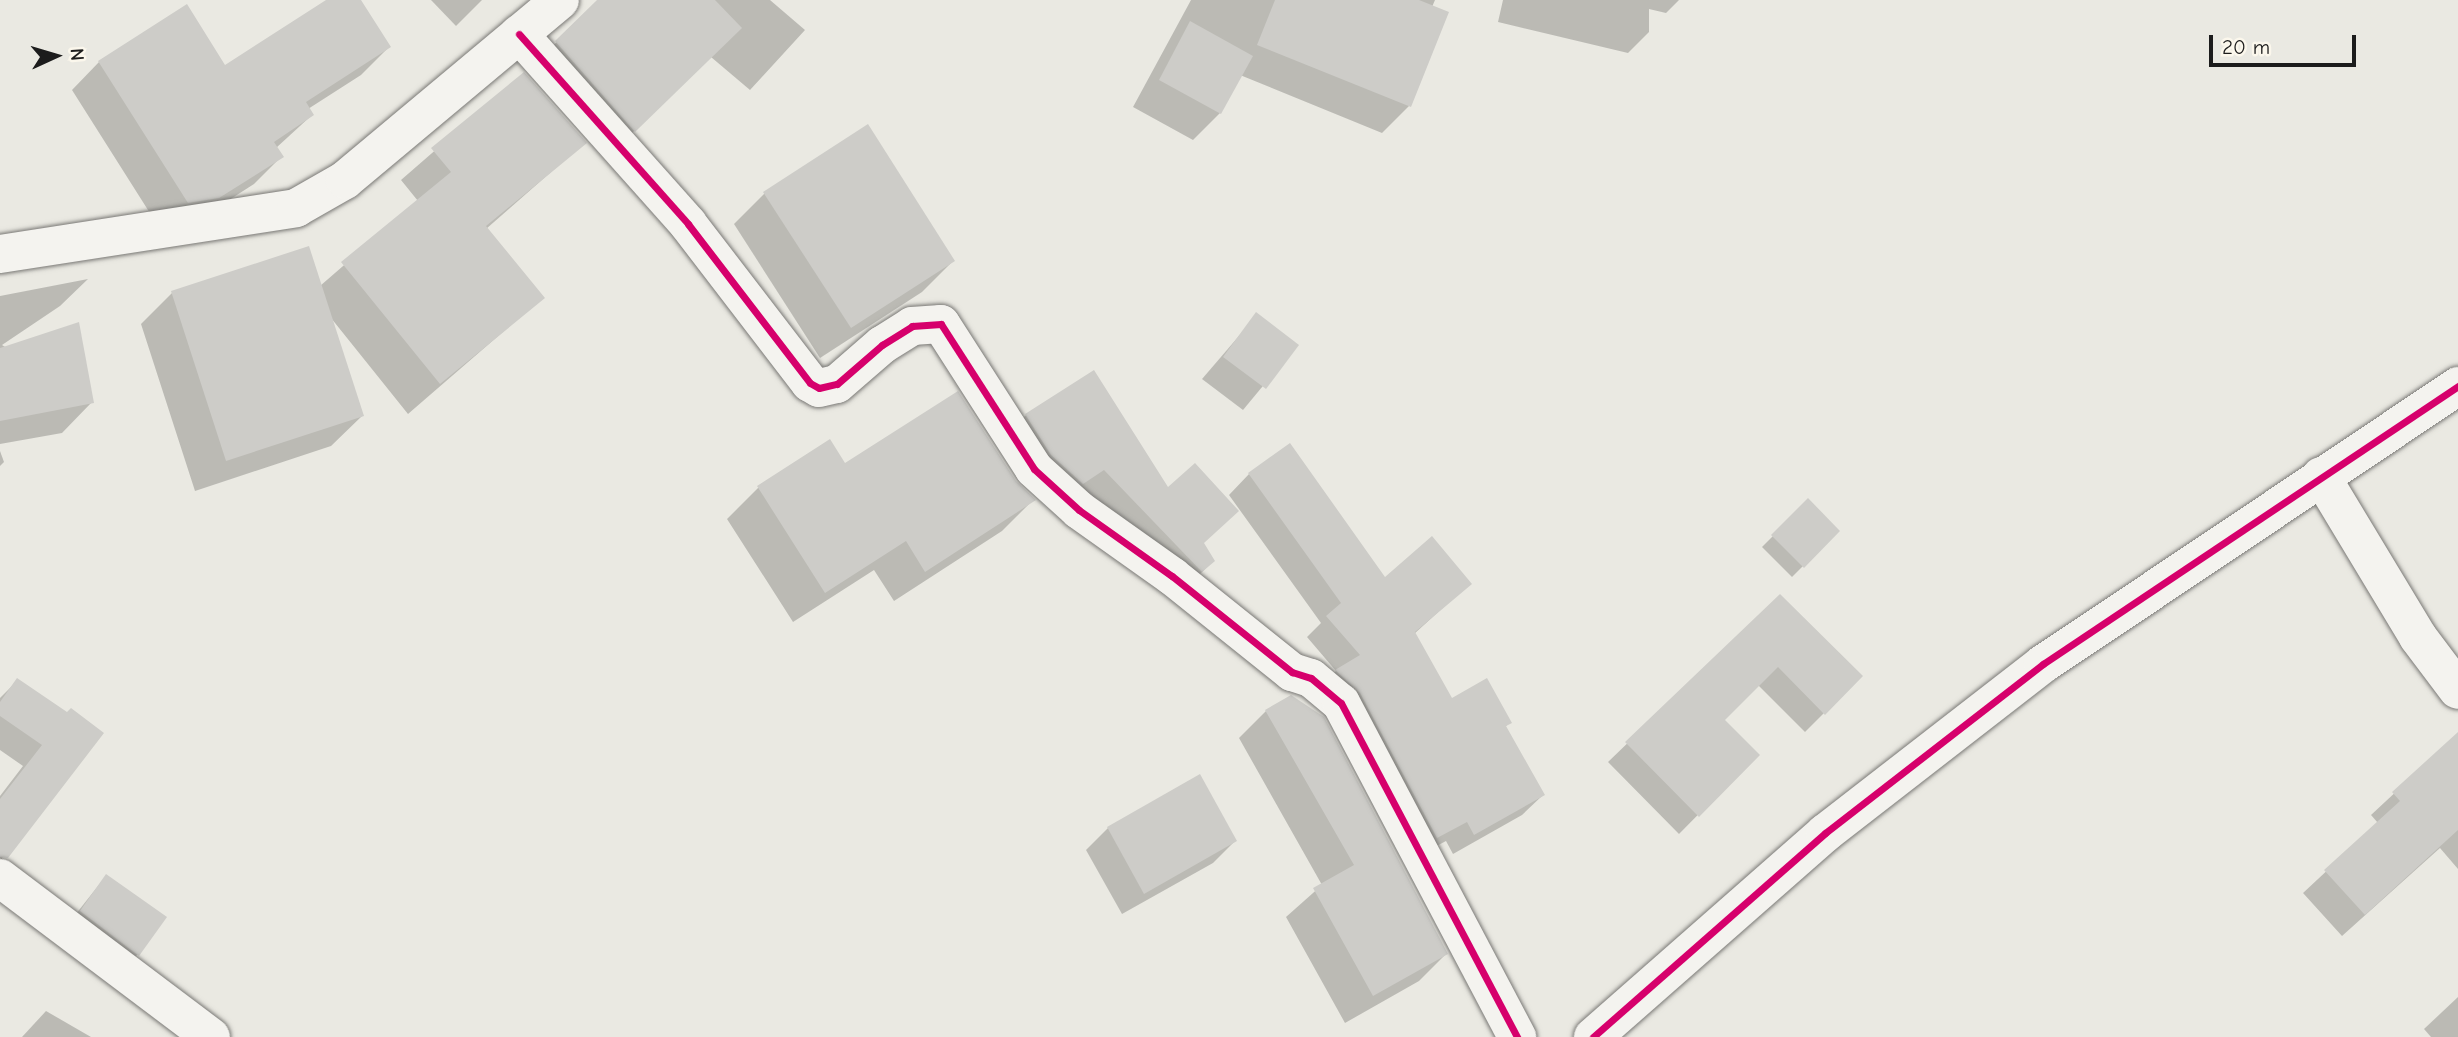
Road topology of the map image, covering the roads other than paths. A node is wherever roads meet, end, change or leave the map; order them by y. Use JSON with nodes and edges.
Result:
{"nodes":[{"id":1,"x":560,"y":0,"type":"edge"},
{"id":2,"x":520,"y":34,"type":"junction"},
{"id":3,"x":0,"y":254,"type":"edge"},
{"id":4,"x":2458,"y":386,"type":"edge"},
{"id":5,"x":2321,"y":477,"type":"junction"},
{"id":6,"x":2458,"y":690,"type":"edge"},
{"id":7,"x":0,"y":878,"type":"edge"},
{"id":8,"x":211,"y":1037,"type":"edge"},
{"id":9,"x":1517,"y":1037,"type":"edge"},
{"id":10,"x":1593,"y":1037,"type":"edge"}],
"edges":[{"from":1,"to":2,"type":"street"},
{"from":2,"to":3,"type":"street"},
{"from":2,"to":9,"type":"street"},
{"from":4,"to":5,"type":"street"},
{"from":5,"to":6,"type":"street"},
{"from":5,"to":10,"type":"street"},
{"from":7,"to":8,"type":"street"}]}
